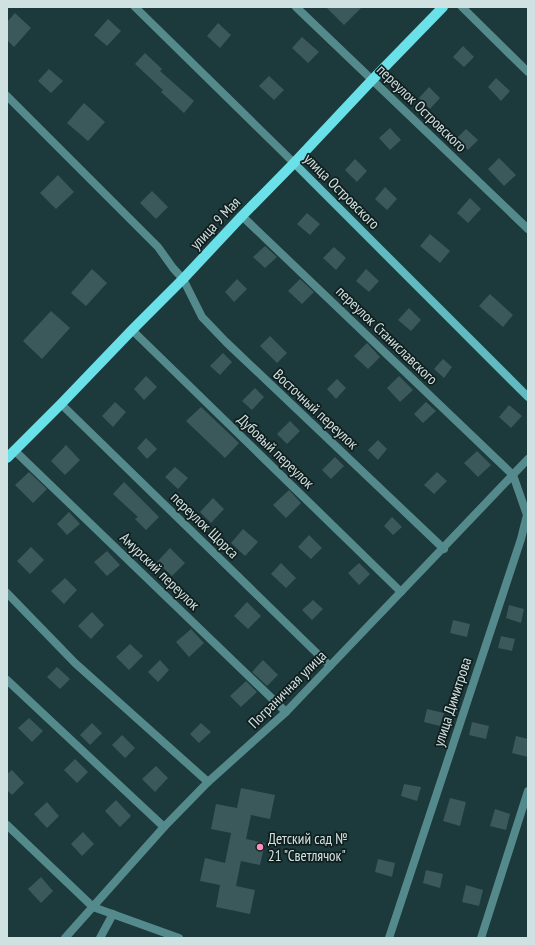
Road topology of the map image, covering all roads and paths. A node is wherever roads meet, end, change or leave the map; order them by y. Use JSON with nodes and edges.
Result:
{"nodes":[{"id":1,"x":135,"y":7,"type":"edge"},
{"id":2,"x":296,"y":7,"type":"edge"},
{"id":3,"x":443,"y":7,"type":"edge"},
{"id":4,"x":462,"y":7,"type":"edge"},
{"id":5,"x":528,"y":72,"type":"edge"},
{"id":6,"x":372,"y":80,"type":"junction"},
{"id":7,"x":7,"y":96,"type":"edge"},
{"id":8,"x":294,"y":163,"type":"junction"},
{"id":9,"x":242,"y":216,"type":"junction"},
{"id":10,"x":528,"y":229,"type":"edge"},
{"id":11,"x":184,"y":280,"type":"junction"},
{"id":12,"x":132,"y":330,"type":"junction"},
{"id":13,"x":528,"y":397,"type":"edge"},
{"id":14,"x":61,"y":404,"type":"junction"},
{"id":15,"x":10,"y":454,"type":"edge"},
{"id":16,"x":528,"y":459,"type":"edge"},
{"id":17,"x":513,"y":475,"type":"junction"},
{"id":18,"x":444,"y":548,"type":"junction"},
{"id":19,"x":401,"y":592,"type":"junction"},
{"id":20,"x":7,"y":593,"type":"edge"},
{"id":21,"x":330,"y":666,"type":"junction"},
{"id":22,"x":7,"y":680,"type":"edge"},
{"id":23,"x":286,"y":712,"type":"junction"},
{"id":24,"x":208,"y":782,"type":"junction"},
{"id":25,"x":528,"y":791,"type":"edge"},
{"id":26,"x":7,"y":825,"type":"edge"},
{"id":27,"x":164,"y":827,"type":"junction"},
{"id":28,"x":93,"y":907,"type":"junction"},
{"id":29,"x":113,"y":914,"type":"junction"},
{"id":30,"x":65,"y":938,"type":"edge"},
{"id":31,"x":100,"y":938,"type":"edge"},
{"id":32,"x":179,"y":938,"type":"edge"},
{"id":33,"x":389,"y":938,"type":"edge"},
{"id":34,"x":481,"y":938,"type":"edge"}],
"edges":[{"from":1,"to":8,"type":"street","name":"улица Островского"},
{"from":2,"to":6,"type":"street","name":"переулок Островского"},
{"from":3,"to":6,"type":"main road","name":"улица 9 Мая"},
{"from":4,"to":5,"type":"street"},
{"from":6,"to":8,"type":"main road","name":"улица 9 Мая"},
{"from":6,"to":10,"type":"street","name":"переулок Островского"},
{"from":7,"to":11,"type":"street","name":"Восточный переулок"},
{"from":8,"to":9,"type":"main road","name":"улица 9 Мая"},
{"from":8,"to":13,"type":"main road","name":"улица Островского"},
{"from":9,"to":11,"type":"main road","name":"улица 9 Мая"},
{"from":9,"to":17,"type":"street","name":"переулок Станиславского"},
{"from":11,"to":12,"type":"main road","name":"улица 9 Мая"},
{"from":11,"to":18,"type":"street","name":"Восточный переулок"},
{"from":12,"to":14,"type":"main road","name":"улица 9 Мая"},
{"from":12,"to":19,"type":"street","name":"Дубовый переулок"},
{"from":14,"to":15,"type":"main road","name":"улица 9 Мая"},
{"from":14,"to":21,"type":"street","name":"переулок Щорса"},
{"from":15,"to":23,"type":"street","name":"Амурский переулок"},
{"from":16,"to":17,"type":"street","name":"Пограничная улица"},
{"from":17,"to":18,"type":"street","name":"Пограничная улица"},
{"from":17,"to":33,"type":"street","name":"улица Димитрова"},
{"from":18,"to":19,"type":"street","name":"Пограничная улица"},
{"from":19,"to":21,"type":"street","name":"Пограничная улица"},
{"from":20,"to":24,"type":"street"},
{"from":21,"to":23,"type":"street","name":"Пограничная улица"},
{"from":22,"to":27,"type":"street"},
{"from":23,"to":24,"type":"street","name":"Пограничная улица"},
{"from":24,"to":27,"type":"street","name":"Пограничная улица"},
{"from":25,"to":34,"type":"street"},
{"from":26,"to":28,"type":"street"},
{"from":27,"to":28,"type":"street","name":"Пограничная улица"},
{"from":28,"to":29,"type":"street"},
{"from":28,"to":30,"type":"street","name":"Пограничная улица"},
{"from":29,"to":31,"type":"street"},
{"from":29,"to":32,"type":"street"}]}
